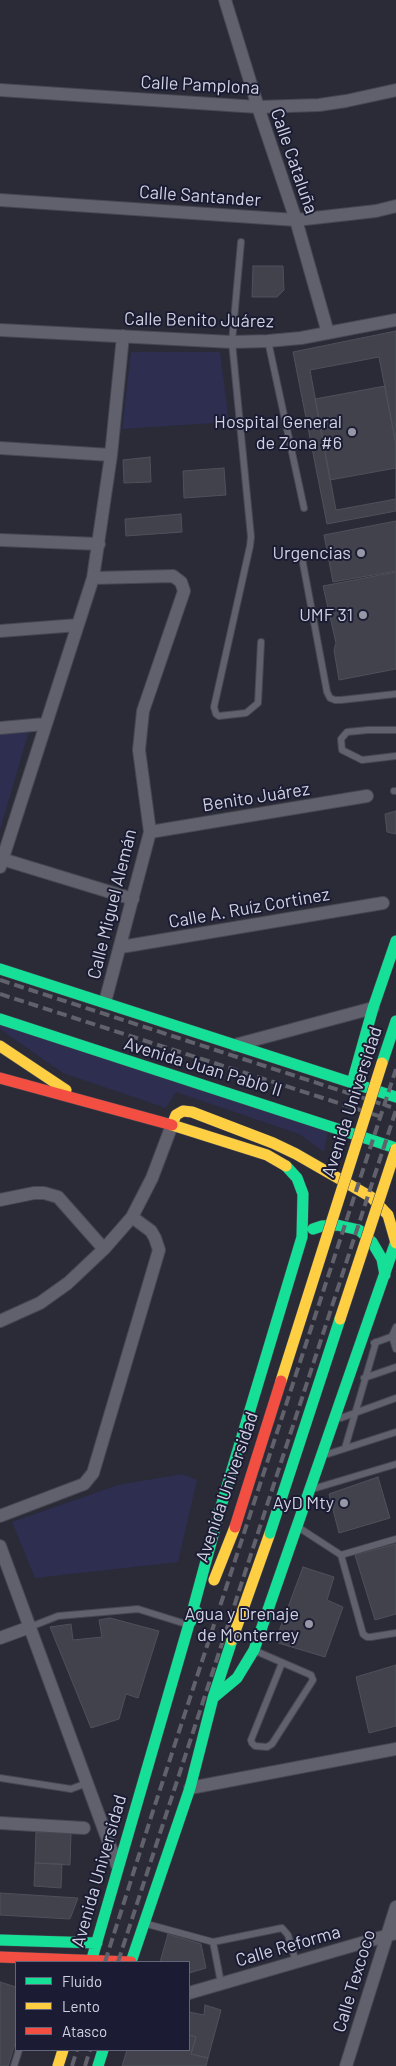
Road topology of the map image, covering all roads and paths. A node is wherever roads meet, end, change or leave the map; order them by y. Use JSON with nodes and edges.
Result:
{"nodes":[{"id":1,"x":225,"y":0,"type":"edge"},
{"id":2,"x":0,"y":90,"type":"edge"},
{"id":3,"x":396,"y":90,"type":"edge"},
{"id":4,"x":258,"y":107,"type":"junction"},
{"id":5,"x":0,"y":200,"type":"edge"},
{"id":6,"x":396,"y":206,"type":"edge"},
{"id":7,"x":296,"y":220,"type":"junction"},
{"id":8,"x":241,"y":242,"type":"dead end"},
{"id":9,"x":396,"y":320,"type":"edge"},
{"id":10,"x":0,"y":330,"type":"edge"},
{"id":11,"x":328,"y":333,"type":"junction"},
{"id":12,"x":123,"y":336,"type":"junction"},
{"id":13,"x":268,"y":341,"type":"junction"},
{"id":14,"x":232,"y":342,"type":"junction"},
{"id":15,"x":0,"y":448,"type":"edge"},
{"id":16,"x":110,"y":455,"type":"junction"},
{"id":17,"x":304,"y":508,"type":"dead end"},
{"id":18,"x":0,"y":540,"type":"edge"},
{"id":19,"x":99,"y":544,"type":"junction"},
{"id":20,"x":302,"y":558,"type":"dead end"},
{"id":21,"x":93,"y":578,"type":"junction"},
{"id":22,"x":78,"y":625,"type":"junction"},
{"id":23,"x":0,"y":631,"type":"edge"},
{"id":24,"x":261,"y":642,"type":"dead end"},
{"id":25,"x":396,"y":694,"type":"edge"},
{"id":26,"x":45,"y":724,"type":"junction"},
{"id":27,"x":0,"y":728,"type":"edge"},
{"id":28,"x":396,"y":730,"type":"edge"},
{"id":29,"x":396,"y":756,"type":"edge"},
{"id":30,"x":367,"y":796,"type":"dead end"},
{"id":31,"x":150,"y":832,"type":"junction"},
{"id":32,"x":1,"y":863,"type":"edge"},
{"id":33,"x":132,"y":899,"type":"junction"},
{"id":34,"x":383,"y":903,"type":"dead end"},
{"id":35,"x":396,"y":941,"type":"edge"},
{"id":36,"x":120,"y":947,"type":"junction"},
{"id":37,"x":0,"y":969,"type":"edge"},
{"id":38,"x":385,"y":974,"type":"junction"},
{"id":39,"x":394,"y":989,"type":"dead end"},
{"id":40,"x":105,"y":1002,"type":"junction"},
{"id":41,"x":373,"y":1008,"type":"junction"},
{"id":42,"x":0,"y":1019,"type":"edge"},
{"id":43,"x":396,"y":1021,"type":"edge"},
{"id":44,"x":235,"y":1045,"type":"junction"},
{"id":45,"x":0,"y":1046,"type":"edge"},
{"id":46,"x":0,"y":1078,"type":"edge"},
{"id":47,"x":352,"y":1083,"type":"junction"},
{"id":48,"x":396,"y":1097,"type":"edge"},
{"id":49,"x":78,"y":1098,"type":"junction"},
{"id":50,"x":172,"y":1125,"type":"junction"},
{"id":51,"x":396,"y":1149,"type":"edge"},
{"id":52,"x":0,"y":1200,"type":"edge"},
{"id":53,"x":132,"y":1217,"type":"junction"},
{"id":54,"x":302,"y":1237,"type":"junction"},
{"id":55,"x":396,"y":1242,"type":"edge"},
{"id":56,"x":104,"y":1249,"type":"junction"},
{"id":57,"x":386,"y":1274,"type":"junction"},
{"id":58,"x":0,"y":1321,"type":"edge"},
{"id":59,"x":396,"y":1327,"type":"edge"},
{"id":60,"x":394,"y":1336,"type":"edge"},
{"id":61,"x":376,"y":1342,"type":"junction"},
{"id":62,"x":360,"y":1347,"type":"junction"},
{"id":63,"x":396,"y":1349,"type":"edge"},
{"id":64,"x":396,"y":1367,"type":"edge"},
{"id":65,"x":366,"y":1377,"type":"junction"},
{"id":66,"x":348,"y":1383,"type":"junction"},
{"id":67,"x":396,"y":1398,"type":"edge"},
{"id":68,"x":356,"y":1412,"type":"junction"},
{"id":69,"x":335,"y":1420,"type":"junction"},
{"id":70,"x":396,"y":1432,"type":"edge"},
{"id":71,"x":345,"y":1448,"type":"junction"},
{"id":72,"x":323,"y":1455,"type":"junction"},
{"id":73,"x":396,"y":1464,"type":"edge"},
{"id":74,"x":310,"y":1490,"type":"junction"},
{"id":75,"x":0,"y":1516,"type":"edge"},
{"id":76,"x":298,"y":1527,"type":"junction"},
{"id":77,"x":396,"y":1539,"type":"edge"},
{"id":78,"x":0,"y":1546,"type":"edge"},
{"id":79,"x":341,"y":1555,"type":"junction"},
{"id":80,"x":189,"y":1624,"type":"junction"},
{"id":81,"x":30,"y":1627,"type":"junction"},
{"id":82,"x":396,"y":1633,"type":"edge"},
{"id":83,"x":0,"y":1638,"type":"edge"},
{"id":84,"x":254,"y":1650,"type":"junction"},
{"id":85,"x":282,"y":1663,"type":"junction"},
{"id":86,"x":213,"y":1698,"type":"junction"},
{"id":87,"x":396,"y":1749,"type":"edge"},
{"id":88,"x":0,"y":1778,"type":"edge"},
{"id":89,"x":87,"y":1783,"type":"junction"},
{"id":90,"x":190,"y":1788,"type":"junction"},
{"id":91,"x":0,"y":1823,"type":"edge"},
{"id":92,"x":84,"y":1828,"type":"dead end"},
{"id":93,"x":118,"y":1866,"type":"junction"},
{"id":94,"x":396,"y":1907,"type":"edge"},
{"id":95,"x":143,"y":1923,"type":"junction"},
{"id":96,"x":391,"y":1935,"type":"edge"},
{"id":97,"x":0,"y":1940,"type":"edge"},
{"id":98,"x":213,"y":1942,"type":"junction"},
{"id":99,"x":97,"y":1943,"type":"junction"},
{"id":100,"x":0,"y":1957,"type":"edge"},
{"id":101,"x":73,"y":1961,"type":"edge"},
{"id":102,"x":91,"y":1961,"type":"edge"},
{"id":103,"x":131,"y":1961,"type":"edge"},
{"id":104,"x":296,"y":1962,"type":"junction"},
{"id":105,"x":222,"y":1983,"type":"junction"},
{"id":106,"x":190,"y":1993,"type":"edge"},
{"id":107,"x":19,"y":2051,"type":"edge"},
{"id":108,"x":63,"y":2051,"type":"edge"},
{"id":109,"x":103,"y":2051,"type":"edge"},
{"id":110,"x":14,"y":2066,"type":"edge"},
{"id":111,"x":58,"y":2066,"type":"edge"},
{"id":112,"x":98,"y":2066,"type":"edge"},
{"id":113,"x":346,"y":2066,"type":"edge"}],
"edges":[{"from":1,"to":4,"type":"street","name":"Calle Cataluña"},
{"from":2,"to":4,"type":"street","name":"Calle Pamplona"},
{"from":3,"to":4,"type":"street","name":"Calle Pamplona"},
{"from":4,"to":7,"type":"street","name":"Calle Cataluña"},
{"from":5,"to":7,"type":"street","name":"Calle Santander"},
{"from":6,"to":7,"type":"street","name":"Calle Santander"},
{"from":7,"to":11,"type":"street","name":"Calle Cataluña"},
{"from":8,"to":14,"type":"lane"},
{"from":9,"to":11,"type":"street","name":"Calle Benito Juárez"},
{"from":10,"to":12,"type":"street","name":"Calle Benito Juárez"},
{"from":11,"to":13,"type":"street","name":"Calle Benito Juárez"},
{"from":12,"to":14,"type":"street","name":"Calle Benito Juárez"},
{"from":12,"to":16,"type":"street"},
{"from":13,"to":14,"type":"street","name":"Calle Benito Juárez"},
{"from":13,"to":17,"type":"lane"},
{"from":14,"to":24,"type":"lane"},
{"from":15,"to":16,"type":"street"},
{"from":16,"to":19,"type":"street"},
{"from":18,"to":19,"type":"street"},
{"from":19,"to":21,"type":"street"},
{"from":20,"to":25,"type":"lane"},
{"from":21,"to":22,"type":"street"},
{"from":21,"to":31,"type":"street","name":"Calle Miguel Alemán"},
{"from":22,"to":23,"type":"street"},
{"from":22,"to":26,"type":"street"},
{"from":26,"to":27,"type":"street"},
{"from":26,"to":32,"type":"street"},
{"from":28,"to":29,"type":"lane"},
{"from":30,"to":31,"type":"street","name":"Benito Juárez"},
{"from":31,"to":33,"type":"street","name":"Calle Miguel Alemán"},
{"from":32,"to":33,"type":"street"},
{"from":33,"to":36,"type":"street","name":"Calle Miguel Alemán"},
{"from":34,"to":36,"type":"street","name":"Calle A. Ruíz Cortinez"},
{"from":35,"to":38,"type":"main road"},
{"from":36,"to":40,"type":"street","name":"Calle Miguel Alemán"},
{"from":37,"to":40,"type":"main road","name":"Avenida Juan Pablo II"},
{"from":38,"to":39,"type":"main road"},
{"from":38,"to":41,"type":"main road"},
{"from":40,"to":44,"type":"main road","name":"Avenida Juan Pablo II"},
{"from":41,"to":44,"type":"street"},
{"from":41,"to":47,"type":"main road"},
{"from":42,"to":51,"type":"main road","name":"Avenida Juan Pablo II"},
{"from":43,"to":80,"type":"main road","name":"Avenida Universidad","bridge":true},
{"from":44,"to":47,"type":"main road","name":"Avenida Juan Pablo II"},
{"from":45,"to":49,"type":"main road"},
{"from":46,"to":49,"type":"main road"},
{"from":47,"to":48,"type":"main road","name":"Avenida Juan Pablo II"},
{"from":49,"to":50,"type":"main road"},
{"from":50,"to":53,"type":"street"},
{"from":50,"to":54,"type":"main road"},
{"from":50,"to":55,"type":"main road"},
{"from":51,"to":86,"type":"main road","bridge":true},
{"from":52,"to":56,"type":"street"},
{"from":53,"to":56,"type":"street"},
{"from":53,"to":75,"type":"street"},
{"from":54,"to":57,"type":"main road"},
{"from":54,"to":80,"type":"main road"},
{"from":55,"to":57,"type":"main road"},
{"from":56,"to":58,"type":"street"},
{"from":57,"to":62,"type":"main road"},
{"from":59,"to":60,"type":"lane"},
{"from":60,"to":61,"type":"lane"},
{"from":60,"to":63,"type":"lane"},
{"from":61,"to":62,"type":"lane"},
{"from":61,"to":65,"type":"lane"},
{"from":62,"to":66,"type":"main road"},
{"from":64,"to":65,"type":"lane"},
{"from":65,"to":66,"type":"lane"},
{"from":65,"to":68,"type":"lane"},
{"from":66,"to":69,"type":"main road"},
{"from":67,"to":68,"type":"lane"},
{"from":68,"to":69,"type":"lane"},
{"from":68,"to":71,"type":"lane"},
{"from":69,"to":72,"type":"main road"},
{"from":70,"to":71,"type":"lane"},
{"from":71,"to":72,"type":"lane"},
{"from":72,"to":74,"type":"main road"},
{"from":73,"to":74,"type":"lane"},
{"from":74,"to":76,"type":"main road"},
{"from":76,"to":79,"type":"lane"},
{"from":76,"to":84,"type":"main road"},
{"from":77,"to":79,"type":"lane"},
{"from":78,"to":81,"type":"street"},
{"from":79,"to":82,"type":"lane"},
{"from":80,"to":81,"type":"lane"},
{"from":80,"to":93,"type":"main road","name":"Avenida Universidad"},
{"from":81,"to":83,"type":"street"},
{"from":81,"to":89,"type":"street"},
{"from":84,"to":85,"type":"lane"},
{"from":84,"to":86,"type":"main road"},
{"from":85,"to":85,"type":"lane"},
{"from":86,"to":90,"type":"main road"},
{"from":87,"to":90,"type":"street"},
{"from":88,"to":89,"type":"lane"},
{"from":89,"to":93,"type":"street"},
{"from":90,"to":95,"type":"main road"},
{"from":91,"to":92,"type":"street"},
{"from":93,"to":99,"type":"main road","name":"Avenida Universidad"},
{"from":94,"to":96,"type":"street","name":"Calle Texcoco"},
{"from":95,"to":98,"type":"lane"},
{"from":95,"to":103,"type":"main road"},
{"from":96,"to":104,"type":"street","name":"Calle Reforma"},
{"from":96,"to":113,"type":"street","name":"Calle Texcoco"},
{"from":97,"to":99,"type":"main road"},
{"from":98,"to":104,"type":"lane"},
{"from":98,"to":105,"type":"lane"},
{"from":99,"to":102,"type":"main road","name":"Avenida Universidad"},
{"from":100,"to":101,"type":"main road"},
{"from":104,"to":105,"type":"street","name":"Calle Reforma"},
{"from":105,"to":106,"type":"street","name":"Calle Reforma"},
{"from":107,"to":110,"type":"lane"},
{"from":108,"to":111,"type":"main road"},
{"from":109,"to":112,"type":"main road"}]}
